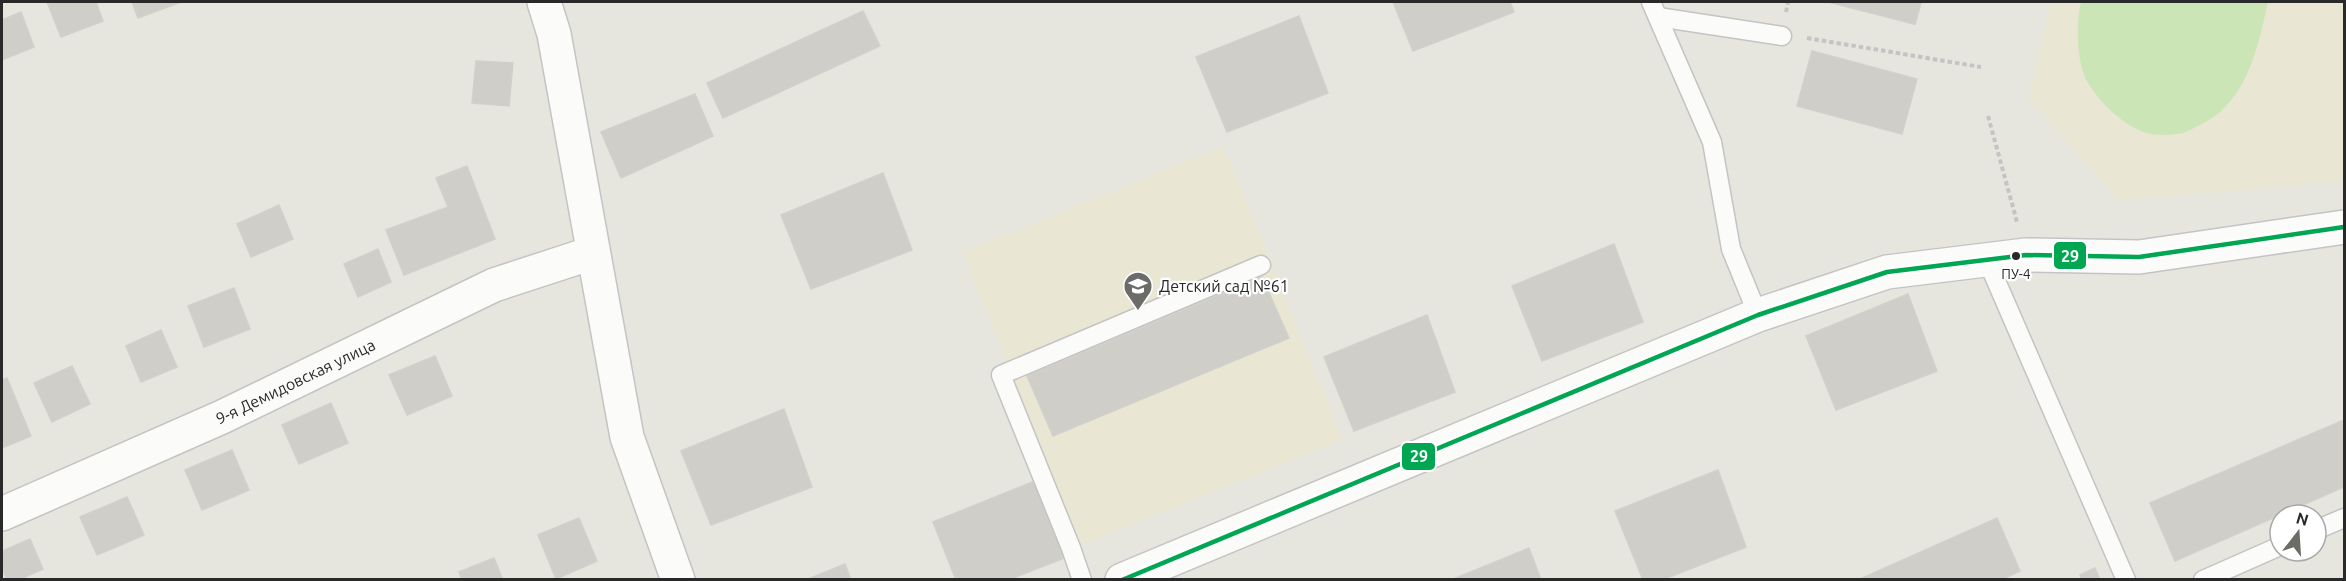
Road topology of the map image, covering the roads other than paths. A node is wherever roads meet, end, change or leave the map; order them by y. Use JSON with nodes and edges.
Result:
{"nodes":[{"id":1,"x":544,"y":2,"type":"edge"},
{"id":2,"x":1654,"y":9,"type":"edge"},
{"id":3,"x":1782,"y":36,"type":"road end"},
{"id":4,"x":2344,"y":227,"type":"edge"},
{"id":5,"x":592,"y":253,"type":"junction"},
{"id":6,"x":1986,"y":260,"type":"junction"},
{"id":7,"x":1261,"y":265,"type":"dead end"},
{"id":8,"x":1758,"y":315,"type":"junction"},
{"id":9,"x":2,"y":514,"type":"edge"},
{"id":10,"x":2344,"y":518,"type":"edge"},
{"id":11,"x":2328,"y":525,"type":"edge"},
{"id":12,"x":2268,"y":551,"type":"edge"},
{"id":13,"x":678,"y":579,"type":"edge"},
{"id":14,"x":1082,"y":579,"type":"edge"},
{"id":15,"x":1122,"y":579,"type":"edge"},
{"id":16,"x":2126,"y":579,"type":"edge"},
{"id":17,"x":2203,"y":579,"type":"edge"}],
"edges":[{"from":1,"to":5,"type":"street"},
{"from":2,"to":3,"type":"lane"},
{"from":2,"to":8,"type":"lane"},
{"from":4,"to":6,"type":"street"},
{"from":5,"to":9,"type":"street","name":"9-я Демидовская улица"},
{"from":5,"to":13,"type":"street"},
{"from":6,"to":8,"type":"street"},
{"from":6,"to":16,"type":"lane"},
{"from":7,"to":14,"type":"lane"},
{"from":8,"to":15,"type":"street"},
{"from":10,"to":11,"type":"lane"},
{"from":12,"to":17,"type":"lane"}]}
